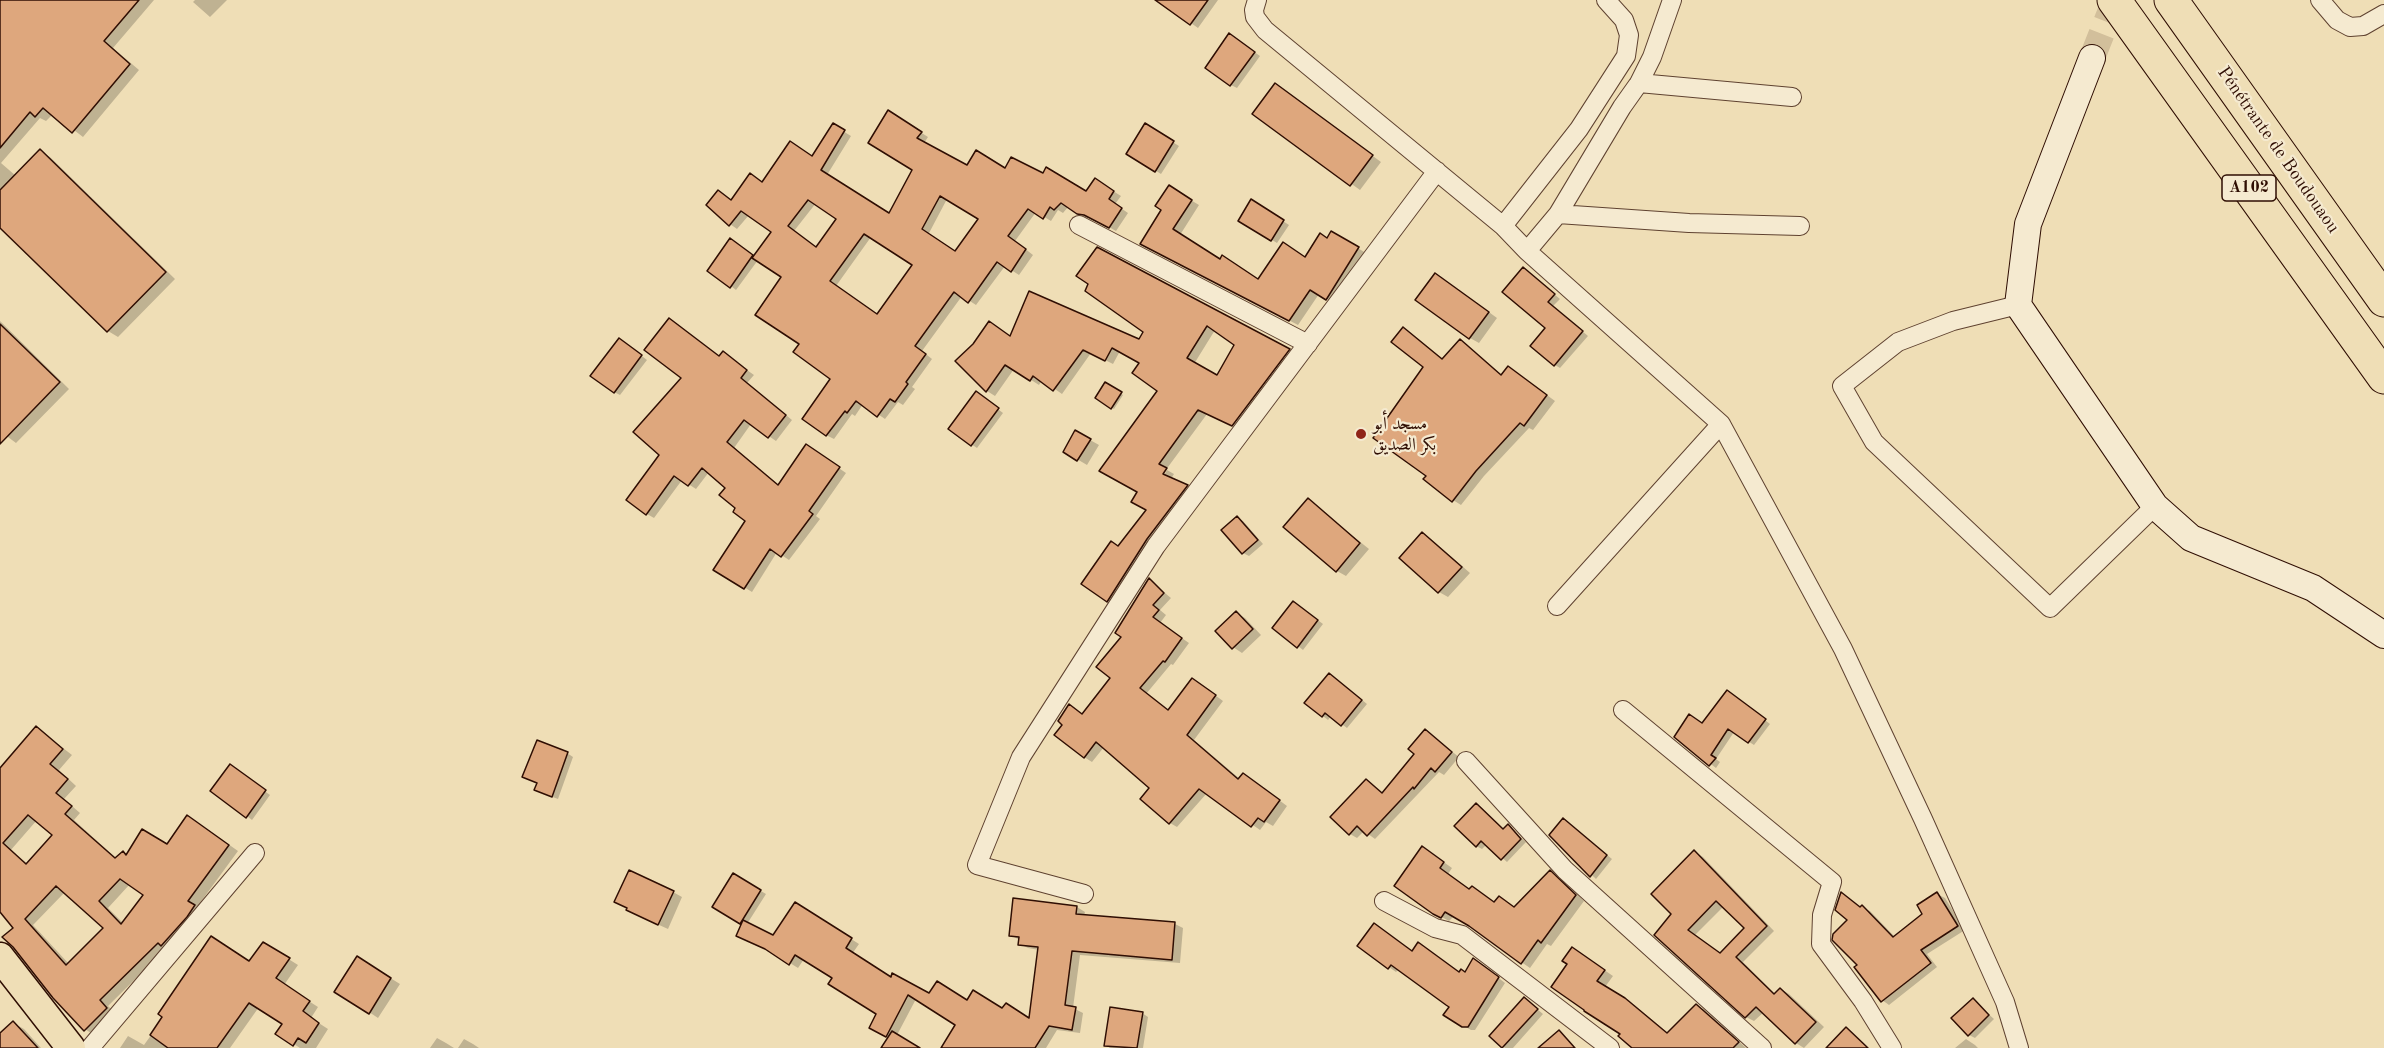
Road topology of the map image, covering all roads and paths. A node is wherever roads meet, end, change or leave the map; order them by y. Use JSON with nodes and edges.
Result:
{"nodes":[{"id":1,"x":1257,"y":0,"type":"edge"},
{"id":2,"x":1606,"y":0,"type":"edge"},
{"id":3,"x":1672,"y":0,"type":"edge"},
{"id":4,"x":2114,"y":0,"type":"edge"},
{"id":5,"x":2171,"y":0,"type":"edge"},
{"id":6,"x":2320,"y":0,"type":"edge"},
{"id":7,"x":2384,"y":14,"type":"edge"},
{"id":8,"x":2092,"y":57,"type":"tunnel mouth"},
{"id":9,"x":1639,"y":82,"type":"junction"},
{"id":10,"x":1792,"y":97,"type":"dead end"},
{"id":11,"x":1437,"y":171,"type":"junction"},
{"id":12,"x":1558,"y":214,"type":"junction"},
{"id":13,"x":1079,"y":225,"type":"dead end"},
{"id":14,"x":1503,"y":226,"type":"junction"},
{"id":15,"x":1800,"y":226,"type":"dead end"},
{"id":16,"x":1527,"y":251,"type":"junction"},
{"id":17,"x":2384,"y":300,"type":"edge"},
{"id":18,"x":2018,"y":305,"type":"junction"},
{"id":19,"x":1308,"y":344,"type":"junction"},
{"id":20,"x":2384,"y":377,"type":"edge"},
{"id":21,"x":1721,"y":424,"type":"junction"},
{"id":22,"x":2154,"y":506,"type":"junction"},
{"id":23,"x":1557,"y":606,"type":"dead end"},
{"id":24,"x":2384,"y":635,"type":"edge"},
{"id":25,"x":1623,"y":710,"type":"dead end"},
{"id":26,"x":1466,"y":761,"type":"dead end"},
{"id":27,"x":255,"y":853,"type":"dead end"},
{"id":28,"x":1084,"y":894,"type":"dead end"},
{"id":29,"x":1384,"y":901,"type":"dead end"},
{"id":30,"x":0,"y":957,"type":"edge"},
{"id":31,"x":71,"y":1048,"type":"edge"},
{"id":32,"x":90,"y":1048,"type":"edge"},
{"id":33,"x":1610,"y":1048,"type":"edge"},
{"id":34,"x":1762,"y":1048,"type":"edge"},
{"id":35,"x":1892,"y":1048,"type":"edge"},
{"id":36,"x":2019,"y":1048,"type":"edge"}],
"edges":[{"from":1,"to":11,"type":"street"},
{"from":2,"to":14,"type":"street"},
{"from":3,"to":9,"type":"street"},
{"from":4,"to":20,"type":"highway","number":"A102"},
{"from":5,"to":17,"type":"highway","name":"Pénétrante de Boudouaou","number":"A102"},
{"from":6,"to":7,"type":"street"},
{"from":8,"to":18,"type":"main road"},
{"from":9,"to":10,"type":"street"},
{"from":9,"to":12,"type":"street"},
{"from":11,"to":14,"type":"street"},
{"from":11,"to":19,"type":"street"},
{"from":12,"to":15,"type":"street"},
{"from":12,"to":16,"type":"street"},
{"from":13,"to":19,"type":"street"},
{"from":14,"to":16,"type":"street"},
{"from":16,"to":21,"type":"street"},
{"from":18,"to":22,"type":"main road"},
{"from":18,"to":22,"type":"street"},
{"from":19,"to":28,"type":"street"},
{"from":21,"to":23,"type":"street"},
{"from":21,"to":36,"type":"street"},
{"from":22,"to":24,"type":"main road"},
{"from":25,"to":35,"type":"street"},
{"from":26,"to":34,"type":"street"},
{"from":27,"to":32,"type":"street"},
{"from":29,"to":33,"type":"street"},
{"from":30,"to":31,"type":"main road"}]}
